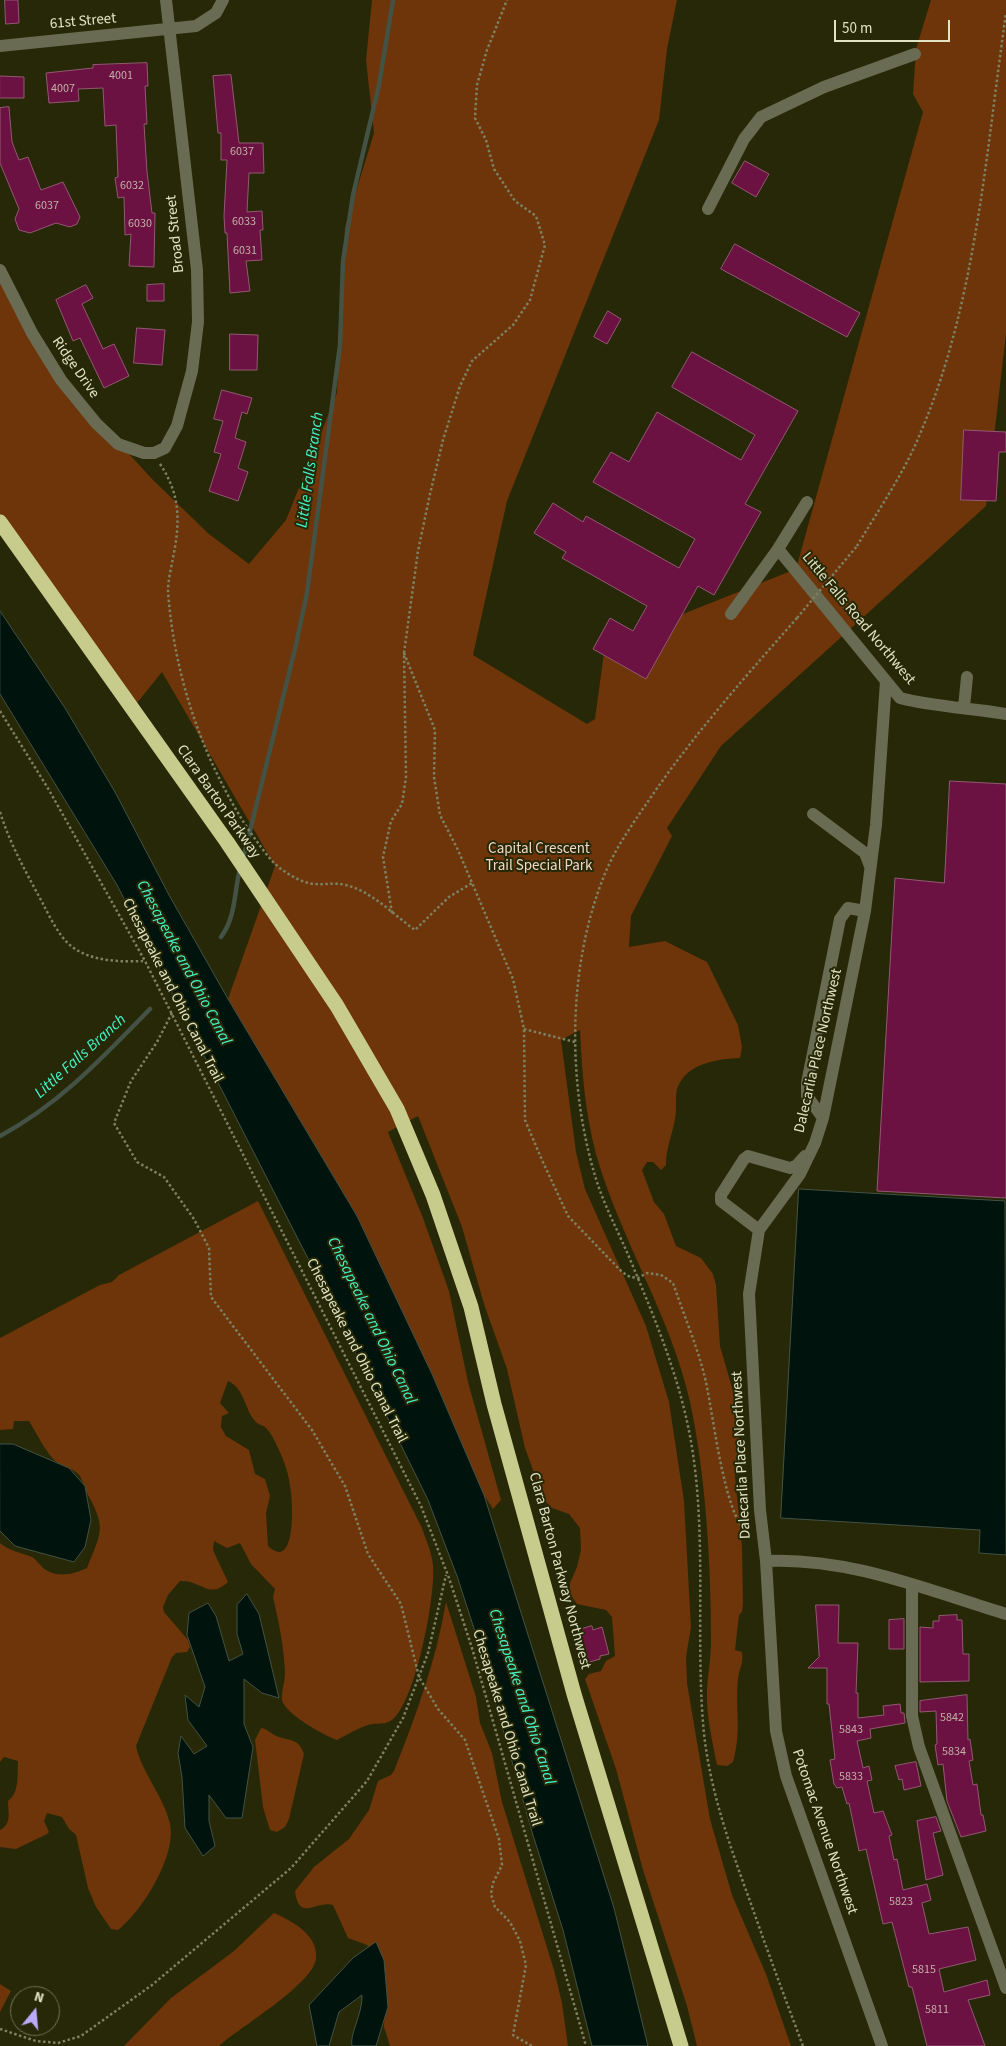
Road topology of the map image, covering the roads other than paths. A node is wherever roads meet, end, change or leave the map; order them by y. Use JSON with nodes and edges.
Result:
{"nodes":[{"id":1,"x":166,"y":0,"type":"edge"},
{"id":2,"x":223,"y":0,"type":"edge"},
{"id":3,"x":169,"y":30,"type":"junction"},
{"id":4,"x":0,"y":46,"type":"edge"},
{"id":5,"x":915,"y":54,"type":"dead end"},
{"id":6,"x":708,"y":209,"type":"dead end"},
{"id":7,"x":0,"y":270,"type":"edge"},
{"id":8,"x":154,"y":453,"type":"joint"},
{"id":9,"x":806,"y":502,"type":"dead end"},
{"id":10,"x":0,"y":522,"type":"edge"},
{"id":11,"x":778,"y":549,"type":"junction"},
{"id":12,"x":731,"y":614,"type":"dead end"},
{"id":13,"x":967,"y":676,"type":"dead end"},
{"id":14,"x":886,"y":681,"type":"junction"},
{"id":15,"x":964,"y":707,"type":"junction"},
{"id":16,"x":1006,"y":714,"type":"edge"},
{"id":17,"x":813,"y":814,"type":"dead end"},
{"id":18,"x":870,"y":866,"type":"junction"},
{"id":19,"x":865,"y":911,"type":"junction"},
{"id":20,"x":397,"y":1109,"type":"joint"},
{"id":21,"x":823,"y":1118,"type":"junction"},
{"id":22,"x":812,"y":1149,"type":"junction"},
{"id":23,"x":758,"y":1230,"type":"junction"},
{"id":24,"x":766,"y":1561,"type":"junction"},
{"id":25,"x":912,"y":1585,"type":"junction"},
{"id":26,"x":1006,"y":1614,"type":"edge"},
{"id":27,"x":1006,"y":1988,"type":"edge"},
{"id":28,"x":681,"y":2046,"type":"edge"},
{"id":29,"x":882,"y":2046,"type":"edge"}],
"edges":[{"from":1,"to":3,"type":"street","name":"Broad Street"},
{"from":2,"to":3,"type":"street","name":"61st Street"},
{"from":3,"to":4,"type":"street","name":"61st Street"},
{"from":3,"to":8,"type":"street","name":"Broad Street"},
{"from":5,"to":6,"type":"street"},
{"from":7,"to":8,"type":"street","name":"Ridge Drive"},
{"from":9,"to":11,"type":"street"},
{"from":10,"to":20,"type":"highway","name":"Clara Barton Parkway"},
{"from":11,"to":12,"type":"street"},
{"from":11,"to":14,"type":"street","name":"Little Falls Road Northwest"},
{"from":13,"to":15,"type":"street"},
{"from":14,"to":15,"type":"street","name":"Little Falls Road Northwest"},
{"from":14,"to":18,"type":"street","name":"Dalecarlia Place Northwest"},
{"from":15,"to":16,"type":"street","name":"Little Falls Road Northwest"},
{"from":17,"to":18,"type":"street"},
{"from":18,"to":19,"type":"street","name":"Dalecarlia Place Northwest"},
{"from":19,"to":21,"type":"street","name":"Dalecarlia Place Northwest"},
{"from":19,"to":21,"type":"street"},
{"from":20,"to":28,"type":"highway","name":"Clara Barton Parkway Northwest"},
{"from":21,"to":22,"type":"street","name":"Dalecarlia Place Northwest"},
{"from":22,"to":23,"type":"street","name":"Dalecarlia Place Northwest"},
{"from":22,"to":23,"type":"street"},
{"from":23,"to":24,"type":"street","name":"Dalecarlia Place Northwest"},
{"from":24,"to":25,"type":"street"},
{"from":24,"to":29,"type":"street","name":"Potomac Avenue Northwest"},
{"from":25,"to":26,"type":"street"},
{"from":25,"to":27,"type":"street"}]}
